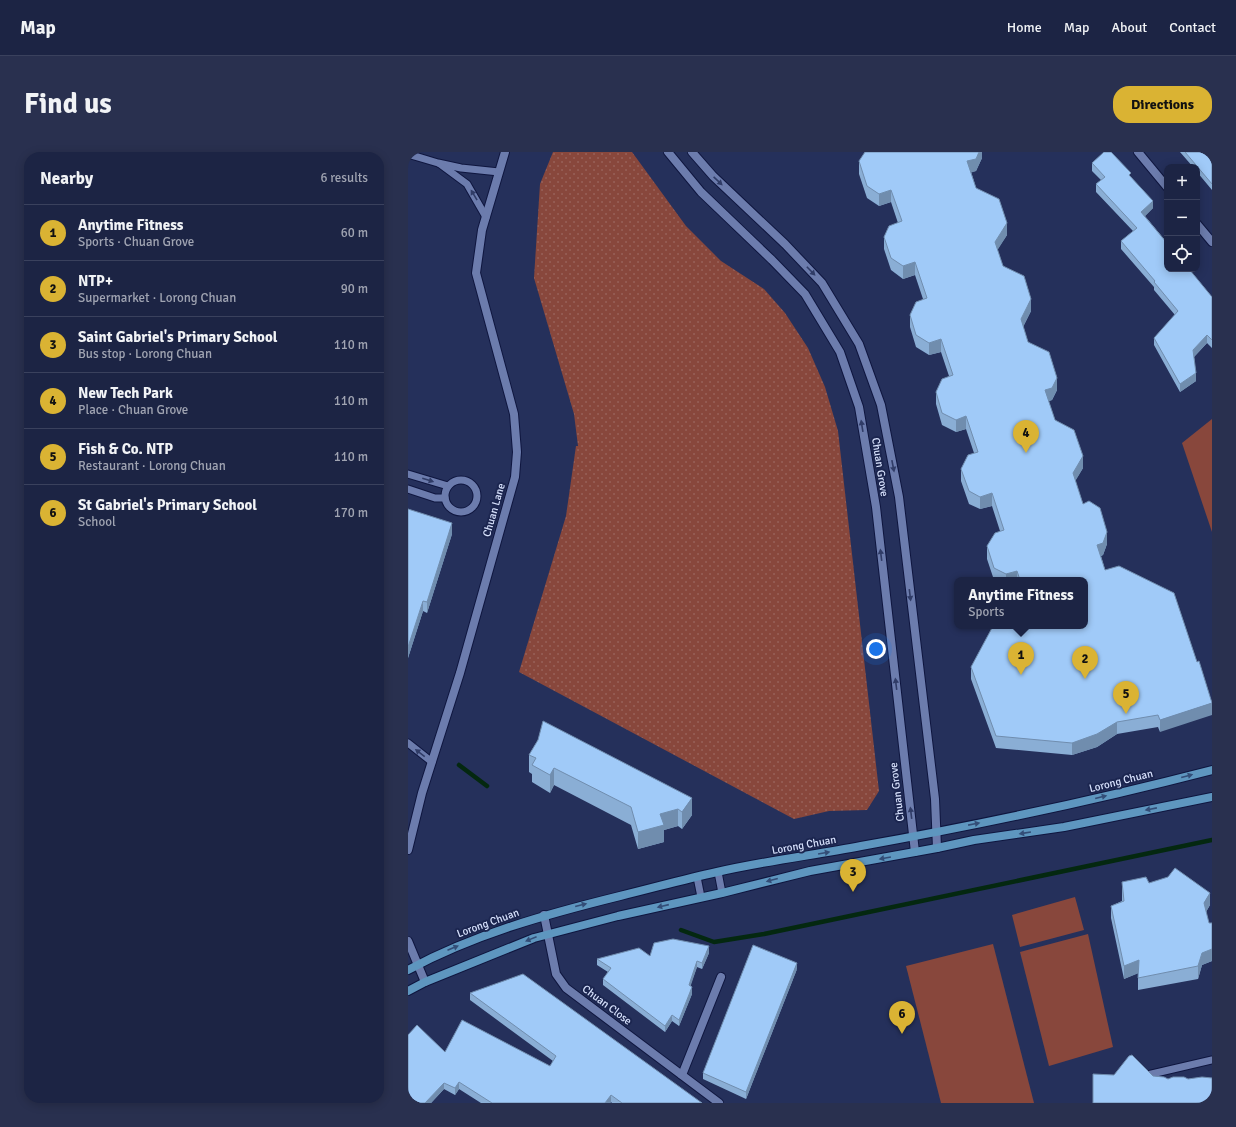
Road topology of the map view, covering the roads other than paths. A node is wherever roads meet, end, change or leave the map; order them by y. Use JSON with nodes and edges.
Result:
{"nodes":[{"id":1,"x":505,"y":152,"type":"edge"},
{"id":2,"x":668,"y":152,"type":"edge"},
{"id":3,"x":692,"y":152,"type":"edge"},
{"id":4,"x":1138,"y":152,"type":"edge"},
{"id":5,"x":408,"y":154,"type":"edge"},
{"id":6,"x":438,"y":163,"type":"junction"},
{"id":7,"x":498,"y":172,"type":"junction"},
{"id":8,"x":1164,"y":183,"type":"edge"},
{"id":9,"x":486,"y":217,"type":"junction"},
{"id":10,"x":1200,"y":228,"type":"edge"},
{"id":11,"x":1212,"y":242,"type":"edge"},
{"id":12,"x":408,"y":474,"type":"edge"},
{"id":13,"x":448,"y":486,"type":"junction"},
{"id":14,"x":408,"y":489,"type":"edge"},
{"id":15,"x":445,"y":498,"type":"junction"},
{"id":16,"x":408,"y":743,"type":"edge"},
{"id":17,"x":432,"y":762,"type":"junction"},
{"id":18,"x":1212,"y":770,"type":"edge"},
{"id":19,"x":1212,"y":797,"type":"edge"},
{"id":20,"x":936,"y":832,"type":"junction"},
{"id":21,"x":913,"y":836,"type":"junction"},
{"id":22,"x":937,"y":848,"type":"junction"},
{"id":23,"x":408,"y":850,"type":"edge"},
{"id":24,"x":915,"y":852,"type":"junction"},
{"id":25,"x":718,"y":872,"type":"junction"},
{"id":26,"x":697,"y":877,"type":"junction"},
{"id":27,"x":722,"y":893,"type":"junction"},
{"id":28,"x":701,"y":897,"type":"junction"},
{"id":29,"x":544,"y":915,"type":"junction"},
{"id":30,"x":548,"y":933,"type":"junction"},
{"id":31,"x":408,"y":941,"type":"edge"},
{"id":32,"x":417,"y":965,"type":"junction"},
{"id":33,"x":408,"y":970,"type":"edge"},
{"id":34,"x":721,"y":977,"type":"dead end"},
{"id":35,"x":425,"y":982,"type":"junction"},
{"id":36,"x":408,"y":991,"type":"edge"},
{"id":37,"x":1212,"y":1060,"type":"edge"},
{"id":38,"x":1158,"y":1073,"type":"junction"},
{"id":39,"x":682,"y":1074,"type":"junction"},
{"id":40,"x":1137,"y":1078,"type":"edge"},
{"id":41,"x":1159,"y":1081,"type":"edge"},
{"id":42,"x":719,"y":1103,"type":"edge"}],
"edges":[{"from":1,"to":7,"type":"street","name":"Chuan Lane"},
{"from":21,"to":2,"type":"street","name":"Chuan Grove","one_way":true},
{"from":3,"to":20,"type":"street","name":"Chuan Grove","one_way":true},
{"from":4,"to":8,"type":"street"},
{"from":5,"to":6,"type":"lane"},
{"from":6,"to":7,"type":"lane"},
{"from":9,"to":6,"type":"lane","one_way":true},
{"from":7,"to":9,"type":"street","name":"Chuan Lane"},
{"from":9,"to":17,"type":"street","name":"Chuan Lane"},
{"from":10,"to":11,"type":"street"},
{"from":12,"to":13,"type":"lane","one_way":true},
{"from":13,"to":15,"type":"lane"},
{"from":13,"to":15,"type":"lane"},
{"from":14,"to":15,"type":"lane"},
{"from":17,"to":16,"type":"lane","one_way":true},
{"from":17,"to":23,"type":"street","name":"Chuan Lane"},
{"from":20,"to":18,"type":"main road","name":"Lorong Chuan","one_way":true},
{"from":19,"to":22,"type":"main road","one_way":true},
{"from":20,"to":21,"type":"main road","name":"Lorong Chuan"},
{"from":20,"to":22,"type":"street","name":"Chuan Grove"},
{"from":21,"to":24,"type":"street","name":"Chuan Grove"},
{"from":25,"to":21,"type":"main road","name":"Lorong Chuan","one_way":true},
{"from":22,"to":24,"type":"main road"},
{"from":24,"to":27,"type":"main road","one_way":true},
{"from":25,"to":26,"type":"main road","name":"Lorong Chuan"},
{"from":25,"to":27,"type":"lane"},
{"from":26,"to":28,"type":"lane"},
{"from":29,"to":26,"type":"main road","name":"Lorong Chuan","one_way":true},
{"from":27,"to":28,"type":"main road"},
{"from":28,"to":30,"type":"main road","one_way":true},
{"from":29,"to":30,"type":"street","name":"Chuan Close"},
{"from":32,"to":29,"type":"main road","name":"Lorong Chuan","one_way":true},
{"from":30,"to":35,"type":"main road","one_way":true},
{"from":30,"to":39,"type":"street","name":"Chuan Close"},
{"from":31,"to":32,"type":"street"},
{"from":32,"to":33,"type":"main road","name":"Lorong Chuan"},
{"from":32,"to":35,"type":"street"},
{"from":34,"to":39,"type":"street"},
{"from":35,"to":36,"type":"main road"},
{"from":37,"to":38,"type":"lane"},
{"from":38,"to":40,"type":"lane"},
{"from":38,"to":41,"type":"lane"},
{"from":39,"to":42,"type":"street","name":"Chuan Close"}]}
